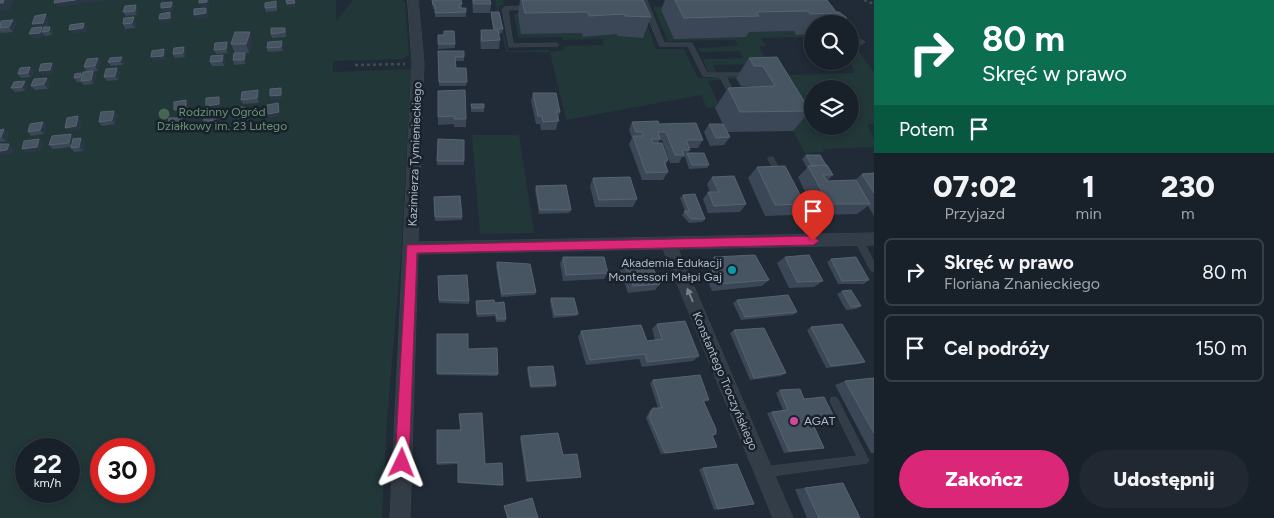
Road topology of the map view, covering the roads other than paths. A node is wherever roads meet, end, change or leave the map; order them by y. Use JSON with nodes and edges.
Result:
{"nodes":[{"id":1,"x":413,"y":0,"type":"edge"},
{"id":2,"x":532,"y":0,"type":"edge"},
{"id":3,"x":645,"y":3,"type":"edge"},
{"id":4,"x":636,"y":6,"type":"edge"},
{"id":5,"x":556,"y":45,"type":"dead end"},
{"id":6,"x":759,"y":74,"type":"edge"},
{"id":7,"x":722,"y":75,"type":"junction"},
{"id":8,"x":734,"y":98,"type":"edge"},
{"id":9,"x":771,"y":158,"type":"dead end"},
{"id":10,"x":784,"y":184,"type":"edge"},
{"id":11,"x":788,"y":192,"type":"edge"},
{"id":12,"x":858,"y":239,"type":"junction"},
{"id":13,"x":874,"y":239,"type":"edge"},
{"id":14,"x":813,"y":241,"type":"junction"},
{"id":15,"x":668,"y":244,"type":"junction"},
{"id":16,"x":411,"y":248,"type":"junction"},
{"id":17,"x":874,"y":269,"type":"edge"},
{"id":18,"x":834,"y":401,"type":"dead end"},
{"id":19,"x":764,"y":472,"type":"junction"},
{"id":20,"x":400,"y":518,"type":"edge"},
{"id":21,"x":783,"y":518,"type":"edge"}],
"edges":[{"from":1,"to":16,"type":"street","name":"Kazimierza Tymienieckiego"},
{"from":2,"to":5,"type":"lane"},
{"from":3,"to":4,"type":"lane"},
{"from":3,"to":7,"type":"lane"},
{"from":6,"to":7,"type":"lane"},
{"from":7,"to":8,"type":"lane"},
{"from":9,"to":10,"type":"lane"},
{"from":11,"to":14,"type":"lane"},
{"from":12,"to":13,"type":"street"},
{"from":12,"to":14,"type":"street"},
{"from":12,"to":17,"type":"lane"},
{"from":14,"to":15,"type":"street"},
{"from":15,"to":16,"type":"street"},
{"from":19,"to":15,"type":"street","name":"Konstantego Troczyńskiego","one_way":true},
{"from":16,"to":20,"type":"street","name":"Kazimierza Tymienieckiego"},
{"from":18,"to":19,"type":"lane"},
{"from":19,"to":21,"type":"street","name":"Konstantego Troczyńskiego"}]}
